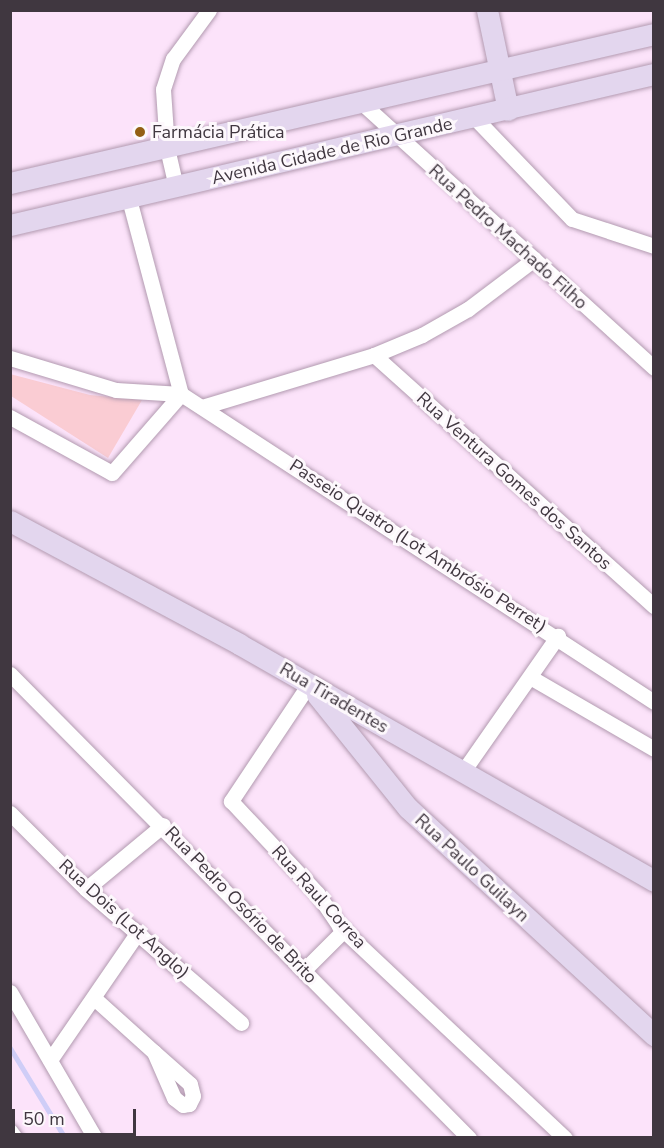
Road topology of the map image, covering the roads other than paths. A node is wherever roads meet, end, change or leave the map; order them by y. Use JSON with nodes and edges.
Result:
{"nodes":[{"id":1,"x":209,"y":10,"type":"edge"},
{"id":2,"x":487,"y":10,"type":"edge"},
{"id":3,"x":654,"y":34,"type":"edge"},
{"id":4,"x":498,"y":72,"type":"junction"},
{"id":5,"x":654,"y":74,"type":"edge"},
{"id":6,"x":363,"y":104,"type":"junction"},
{"id":7,"x":508,"y":110,"type":"junction"},
{"id":8,"x":475,"y":118,"type":"junction"},
{"id":9,"x":395,"y":137,"type":"junction"},
{"id":10,"x":168,"y":148,"type":"junction"},
{"id":11,"x":10,"y":183,"type":"edge"},
{"id":12,"x":176,"y":186,"type":"junction"},
{"id":13,"x":129,"y":199,"type":"junction"},
{"id":14,"x":10,"y":225,"type":"edge"},
{"id":15,"x":654,"y":246,"type":"edge"},
{"id":16,"x":534,"y":259,"type":"junction"},
{"id":17,"x":374,"y":355,"type":"junction"},
{"id":18,"x":10,"y":358,"type":"edge"},
{"id":19,"x":654,"y":368,"type":"edge"},
{"id":20,"x":182,"y":394,"type":"junction"},
{"id":21,"x":202,"y":407,"type":"junction"},
{"id":22,"x":10,"y":417,"type":"edge"},
{"id":23,"x":10,"y":521,"type":"edge"},
{"id":24,"x":654,"y":606,"type":"edge"},
{"id":25,"x":558,"y":636,"type":"junction"},
{"id":26,"x":530,"y":677,"type":"junction"},
{"id":27,"x":13,"y":683,"type":"edge"},
{"id":28,"x":309,"y":684,"type":"junction"},
{"id":29,"x":654,"y":702,"type":"edge"},
{"id":30,"x":654,"y":749,"type":"edge"},
{"id":31,"x":464,"y":770,"type":"junction"},
{"id":32,"x":10,"y":813,"type":"edge"},
{"id":33,"x":163,"y":825,"type":"junction"},
{"id":34,"x":654,"y":881,"type":"edge"},
{"id":35,"x":86,"y":889,"type":"junction"},
{"id":36,"x":344,"y":930,"type":"junction"},
{"id":37,"x":138,"y":932,"type":"junction"},
{"id":38,"x":304,"y":970,"type":"junction"},
{"id":39,"x":10,"y":992,"type":"edge"},
{"id":40,"x":94,"y":998,"type":"junction"},
{"id":41,"x":241,"y":1023,"type":"dead end"},
{"id":42,"x":654,"y":1035,"type":"edge"},
{"id":43,"x":154,"y":1052,"type":"dead end"},
{"id":44,"x":50,"y":1060,"type":"junction"},
{"id":45,"x":95,"y":1137,"type":"edge"},
{"id":46,"x":469,"y":1137,"type":"edge"},
{"id":47,"x":565,"y":1137,"type":"edge"}],
"edges":[{"from":1,"to":10,"type":"street"},
{"from":2,"to":4,"type":"street"},
{"from":3,"to":4,"type":"street"},
{"from":4,"to":6,"type":"street"},
{"from":4,"to":7,"type":"street"},
{"from":5,"to":7,"type":"street","name":"Avenida Cidade de Rio Grande"},
{"from":6,"to":9,"type":"street","name":"Rua Pedro Machado Filho"},
{"from":6,"to":10,"type":"street"},
{"from":7,"to":8,"type":"street","name":"Avenida Cidade de Rio Grande"},
{"from":8,"to":9,"type":"street","name":"Avenida Cidade de Rio Grande"},
{"from":8,"to":15,"type":"street"},
{"from":9,"to":12,"type":"street","name":"Avenida Cidade de Rio Grande"},
{"from":9,"to":16,"type":"street","name":"Rua Pedro Machado Filho"},
{"from":10,"to":11,"type":"street"},
{"from":10,"to":12,"type":"street"},
{"from":12,"to":13,"type":"street","name":"Avenida Cidade de Rio Grande"},
{"from":13,"to":14,"type":"street","name":"Avenida Cidade de Rio Grande"},
{"from":13,"to":20,"type":"street"},
{"from":16,"to":17,"type":"street"},
{"from":16,"to":19,"type":"street","name":"Rua Pedro Machado Filho"},
{"from":17,"to":21,"type":"street"},
{"from":17,"to":24,"type":"street","name":"Rua Ventura Gomes dos Santos"},
{"from":18,"to":20,"type":"street"},
{"from":20,"to":21,"type":"street","name":"Passeio Quatro (Lot Ambrósio Perret)"},
{"from":20,"to":22,"type":"street"},
{"from":21,"to":25,"type":"street","name":"Passeio Quatro (Lot Ambrósio Perret)"},
{"from":23,"to":28,"type":"street","name":"Rua Tiradentes"},
{"from":25,"to":26,"type":"street"},
{"from":25,"to":29,"type":"street","name":"Passeio Quatro (Lot Ambrósio Perret)"},
{"from":26,"to":30,"type":"street"},
{"from":26,"to":31,"type":"street"},
{"from":27,"to":33,"type":"street","name":"Rua Pedro Osório de Brito"},
{"from":28,"to":31,"type":"street","name":"Rua Tiradentes"},
{"from":28,"to":36,"type":"street","name":"Rua Raul Correa"},
{"from":28,"to":42,"type":"street","name":"Rua Paulo Guilayn"},
{"from":31,"to":34,"type":"street","name":"Rua Tiradentes"},
{"from":32,"to":35,"type":"street","name":"Rua Dois (Lot Anglo)"},
{"from":33,"to":35,"type":"street"},
{"from":33,"to":38,"type":"street","name":"Rua Pedro Osório de Brito"},
{"from":35,"to":37,"type":"street","name":"Rua Dois (Lot Anglo)"},
{"from":36,"to":38,"type":"street"},
{"from":36,"to":47,"type":"street","name":"Rua Raul Correa"},
{"from":37,"to":40,"type":"street"},
{"from":37,"to":41,"type":"street","name":"Rua Dois (Lot Anglo)"},
{"from":38,"to":46,"type":"street","name":"Rua Pedro Osório de Brito"},
{"from":39,"to":44,"type":"street"},
{"from":40,"to":43,"type":"street"},
{"from":40,"to":44,"type":"street"},
{"from":44,"to":45,"type":"street"}]}
